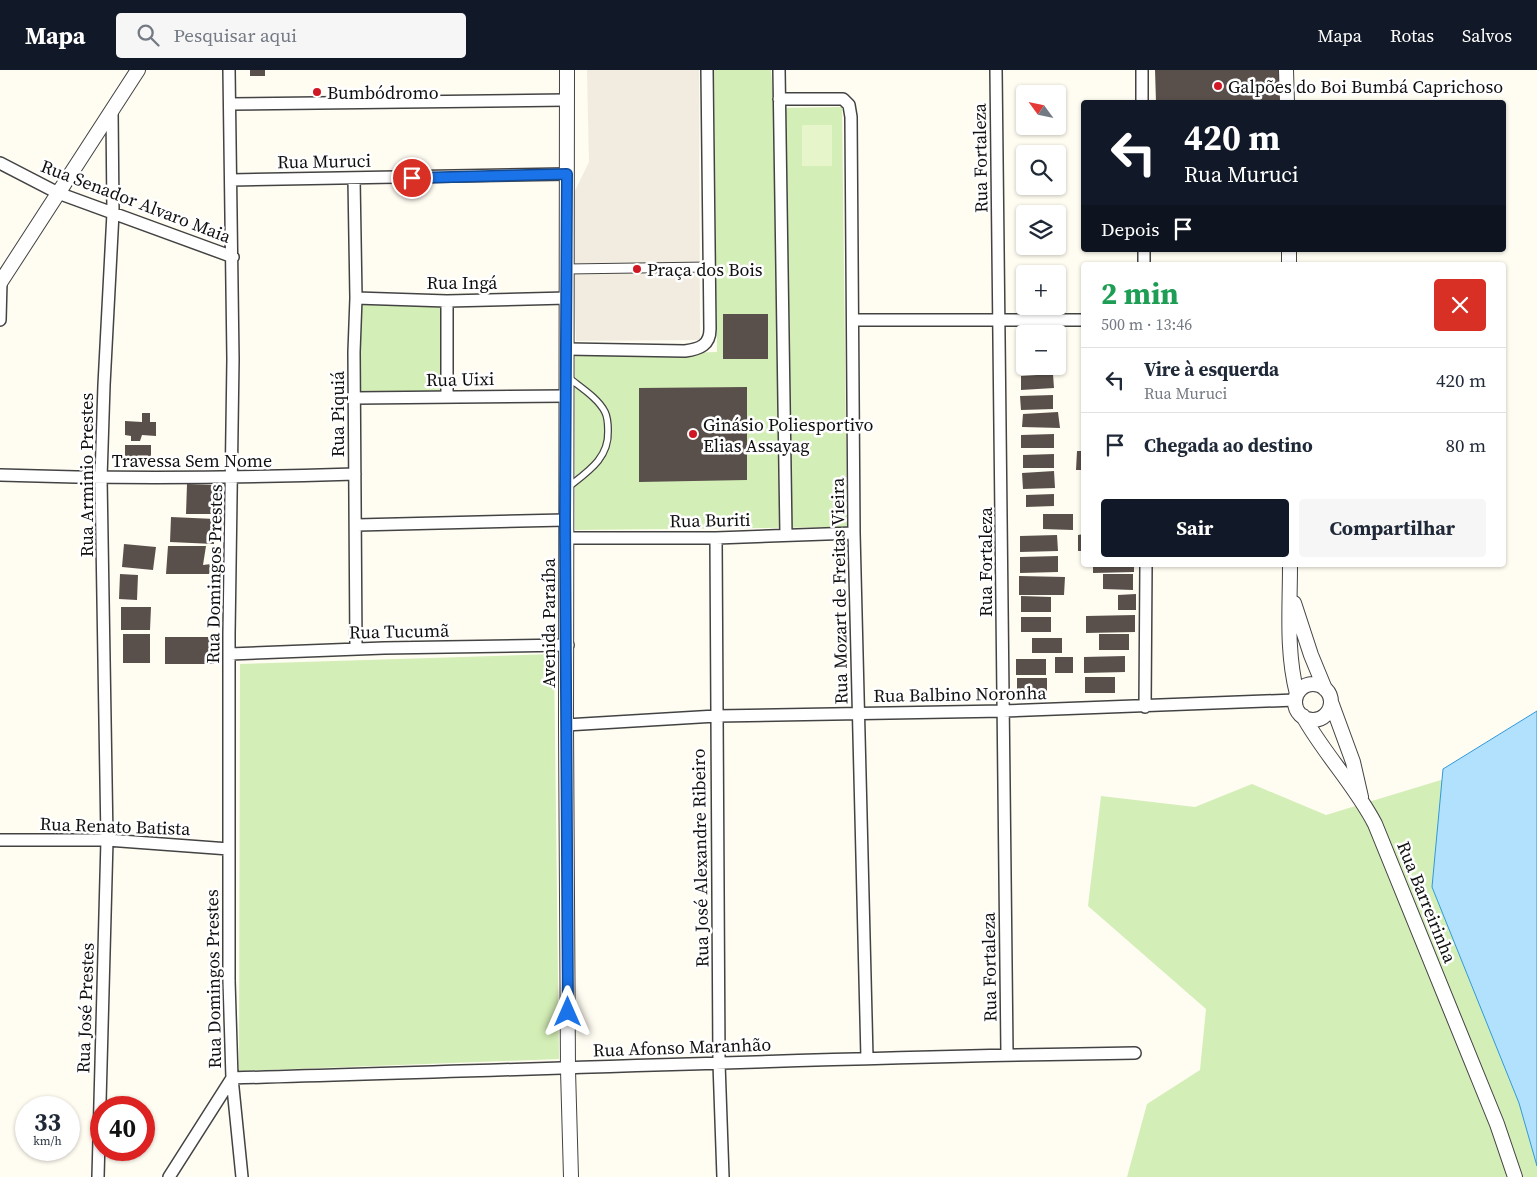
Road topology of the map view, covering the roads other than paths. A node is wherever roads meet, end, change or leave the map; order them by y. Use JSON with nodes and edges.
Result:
{"nodes":[{"id":1,"x":138,"y":70,"type":"edge"},
{"id":2,"x":229,"y":70,"type":"edge"},
{"id":3,"x":567,"y":70,"type":"edge"},
{"id":4,"x":707,"y":70,"type":"edge"},
{"id":5,"x":779,"y":70,"type":"edge"},
{"id":6,"x":996,"y":70,"type":"edge"},
{"id":7,"x":1142,"y":70,"type":"edge"},
{"id":8,"x":1286,"y":70,"type":"edge"},
{"id":9,"x":780,"y":99,"type":"junction"},
{"id":10,"x":566,"y":100,"type":"junction"},
{"id":11,"x":1142,"y":100,"type":"edge"},
{"id":12,"x":1287,"y":100,"type":"edge"},
{"id":13,"x":231,"y":104,"type":"junction"},
{"id":14,"x":112,"y":110,"type":"junction"},
{"id":15,"x":0,"y":163,"type":"edge"},
{"id":16,"x":567,"y":174,"type":"junction"},
{"id":17,"x":354,"y":179,"type":"junction"},
{"id":18,"x":232,"y":180,"type":"junction"},
{"id":19,"x":58,"y":192,"type":"junction"},
{"id":20,"x":112,"y":213,"type":"junction"},
{"id":21,"x":233,"y":257,"type":"junction"},
{"id":22,"x":708,"y":267,"type":"junction"},
{"id":23,"x":567,"y":269,"type":"junction"},
{"id":24,"x":0,"y":282,"type":"edge"},
{"id":25,"x":356,"y":298,"type":"junction"},
{"id":26,"x":567,"y":298,"type":"junction"},
{"id":27,"x":446,"y":301,"type":"junction"},
{"id":28,"x":0,"y":320,"type":"edge"},
{"id":29,"x":853,"y":320,"type":"junction"},
{"id":30,"x":1000,"y":320,"type":"junction"},
{"id":31,"x":1081,"y":320,"type":"edge"},
{"id":32,"x":567,"y":349,"type":"junction"},
{"id":33,"x":566,"y":375,"type":"junction"},
{"id":34,"x":566,"y":396,"type":"junction"},
{"id":35,"x":447,"y":397,"type":"junction"},
{"id":36,"x":355,"y":398,"type":"junction"},
{"id":37,"x":355,"y":474,"type":"junction"},
{"id":38,"x":0,"y":475,"type":"edge"},
{"id":39,"x":101,"y":478,"type":"junction"},
{"id":40,"x":232,"y":478,"type":"junction"},
{"id":41,"x":566,"y":489,"type":"junction"},
{"id":42,"x":565,"y":520,"type":"junction"},
{"id":43,"x":357,"y":525,"type":"junction"},
{"id":44,"x":854,"y":533,"type":"junction"},
{"id":45,"x":786,"y":535,"type":"junction"},
{"id":46,"x":566,"y":538,"type":"junction"},
{"id":47,"x":716,"y":538,"type":"junction"},
{"id":48,"x":1146,"y":567,"type":"edge"},
{"id":49,"x":1290,"y":567,"type":"edge"},
{"id":50,"x":1290,"y":591,"type":"junction"},
{"id":51,"x":568,"y":645,"type":"junction"},
{"id":52,"x":356,"y":649,"type":"junction"},
{"id":53,"x":230,"y":654,"type":"junction"},
{"id":54,"x":1326,"y":689,"type":"junction"},
{"id":55,"x":1296,"y":697,"type":"junction"},
{"id":56,"x":1331,"y":702,"type":"junction"},
{"id":57,"x":1145,"y":707,"type":"junction"},
{"id":58,"x":1003,"y":711,"type":"junction"},
{"id":59,"x":858,"y":714,"type":"junction"},
{"id":60,"x":716,"y":716,"type":"junction"},
{"id":61,"x":1303,"y":716,"type":"junction"},
{"id":62,"x":566,"y":724,"type":"junction"},
{"id":63,"x":1361,"y":798,"type":"junction"},
{"id":64,"x":0,"y":840,"type":"edge"},
{"id":65,"x":107,"y":840,"type":"junction"},
{"id":66,"x":229,"y":848,"type":"junction"},
{"id":67,"x":1135,"y":1053,"type":"dead end"},
{"id":68,"x":1007,"y":1054,"type":"junction"},
{"id":69,"x":868,"y":1058,"type":"junction"},
{"id":70,"x":719,"y":1063,"type":"junction"},
{"id":71,"x":568,"y":1070,"type":"junction"},
{"id":72,"x":232,"y":1078,"type":"junction"},
{"id":73,"x":98,"y":1177,"type":"edge"},
{"id":74,"x":169,"y":1177,"type":"edge"},
{"id":75,"x":242,"y":1177,"type":"edge"},
{"id":76,"x":571,"y":1177,"type":"edge"},
{"id":77,"x":723,"y":1177,"type":"edge"},
{"id":78,"x":1515,"y":1177,"type":"edge"}],
"edges":[{"from":1,"to":14,"type":"street"},
{"from":2,"to":13,"type":"street","name":"Rua Domingos Prestes"},
{"from":3,"to":10,"type":"street","name":"Avenida Paraíba"},
{"from":4,"to":22,"type":"street"},
{"from":5,"to":9,"type":"street"},
{"from":6,"to":30,"type":"street","name":"Rua Fortaleza"},
{"from":7,"to":11,"type":"street"},
{"from":8,"to":12,"type":"street"},
{"from":9,"to":29,"type":"street","name":"Rua Mozart de Freitas Vieira"},
{"from":9,"to":45,"type":"street"},
{"from":10,"to":13,"type":"street"},
{"from":10,"to":16,"type":"street","name":"Avenida Paraíba"},
{"from":13,"to":18,"type":"street","name":"Rua Domingos Prestes"},
{"from":14,"to":19,"type":"street"},
{"from":14,"to":20,"type":"street","name":"Rua Arminio Prestes"},
{"from":15,"to":19,"type":"street","name":"Rua Senador Alvaro Maia"},
{"from":16,"to":17,"type":"street","name":"Rua Muruci"},
{"from":16,"to":23,"type":"street","name":"Avenida Paraíba"},
{"from":17,"to":18,"type":"street","name":"Rua Muruci"},
{"from":17,"to":25,"type":"street","name":"Rua Piquiá"},
{"from":18,"to":21,"type":"street","name":"Rua Domingos Prestes"},
{"from":19,"to":20,"type":"street","name":"Rua Senador Alvaro Maia"},
{"from":19,"to":24,"type":"street"},
{"from":20,"to":21,"type":"street","name":"Rua Senador Alvaro Maia"},
{"from":20,"to":39,"type":"street","name":"Rua Arminio Prestes"},
{"from":21,"to":40,"type":"street","name":"Rua Domingos Prestes"},
{"from":22,"to":23,"type":"street"},
{"from":22,"to":32,"type":"street"},
{"from":23,"to":26,"type":"street","name":"Avenida Paraíba"},
{"from":24,"to":28,"type":"street"},
{"from":25,"to":27,"type":"street","name":"Rua Ingá"},
{"from":25,"to":36,"type":"street","name":"Rua Piquiá"},
{"from":26,"to":27,"type":"street","name":"Rua Ingá"},
{"from":26,"to":32,"type":"street","name":"Avenida Paraíba"},
{"from":27,"to":35,"type":"street"},
{"from":29,"to":30,"type":"street"},
{"from":29,"to":44,"type":"street","name":"Rua Mozart de Freitas Vieira"},
{"from":30,"to":31,"type":"street"},
{"from":30,"to":58,"type":"street","name":"Rua Fortaleza"},
{"from":32,"to":33,"type":"street","name":"Avenida Paraíba"},
{"from":33,"to":34,"type":"street","name":"Avenida Paraíba"},
{"from":33,"to":41,"type":"lane"},
{"from":34,"to":35,"type":"street","name":"Rua Uixi"},
{"from":34,"to":41,"type":"street","name":"Avenida Paraíba"},
{"from":35,"to":36,"type":"street","name":"Rua Uixi"},
{"from":36,"to":37,"type":"street","name":"Rua Piquiá"},
{"from":37,"to":40,"type":"street","name":"Travessa Sem Nome"},
{"from":37,"to":43,"type":"street","name":"Rua Piquiá"},
{"from":38,"to":39,"type":"street","name":"Travessa Sem Nome"},
{"from":39,"to":40,"type":"street","name":"Travessa Sem Nome"},
{"from":39,"to":65,"type":"street","name":"Rua Arminio Prestes"},
{"from":40,"to":53,"type":"street","name":"Rua Domingos Prestes"},
{"from":41,"to":42,"type":"street","name":"Avenida Paraíba"},
{"from":42,"to":43,"type":"street"},
{"from":42,"to":46,"type":"street","name":"Avenida Paraíba"},
{"from":43,"to":52,"type":"street","name":"Rua Piquiá"},
{"from":44,"to":45,"type":"street","name":"Rua Buriti"},
{"from":44,"to":59,"type":"street","name":"Rua Mozart de Freitas Vieira"},
{"from":45,"to":47,"type":"street","name":"Rua Buriti"},
{"from":46,"to":47,"type":"street","name":"Rua Buriti"},
{"from":46,"to":51,"type":"street","name":"Avenida Paraíba"},
{"from":47,"to":60,"type":"street","name":"Rua José Alexandre Ribeiro"},
{"from":48,"to":57,"type":"street"},
{"from":49,"to":50,"type":"street","name":"Rua Barreirinha"},
{"from":50,"to":54,"type":"street","name":"Rua Barreirinha"},
{"from":50,"to":55,"type":"street","name":"Rua Barreirinha"},
{"from":51,"to":52,"type":"street","name":"Rua Tucumã"},
{"from":51,"to":62,"type":"street","name":"Avenida Paraíba"},
{"from":52,"to":53,"type":"street","name":"Rua Tucumã"},
{"from":53,"to":66,"type":"street","name":"Rua Domingos Prestes"},
{"from":54,"to":55,"type":"street"},
{"from":54,"to":56,"type":"street","name":"Rua Barreirinha"},
{"from":55,"to":57,"type":"street","name":"Rua Balbino Noronha"},
{"from":55,"to":61,"type":"street","name":"Rua Barreirinha"},
{"from":56,"to":61,"type":"street"},
{"from":56,"to":63,"type":"street","name":"Rua Barreirinha"},
{"from":57,"to":58,"type":"street","name":"Rua Balbino Noronha"},
{"from":58,"to":59,"type":"street","name":"Rua Balbino Noronha"},
{"from":58,"to":68,"type":"street","name":"Rua Fortaleza"},
{"from":59,"to":60,"type":"street","name":"Rua Balbino Noronha"},
{"from":59,"to":69,"type":"street","name":"Rua Mozart de Freitas Vieira"},
{"from":60,"to":62,"type":"street","name":"Rua Balbino Noronha"},
{"from":60,"to":70,"type":"street","name":"Rua José Alexandre Ribeiro"},
{"from":61,"to":63,"type":"street","name":"Rua Barreirinha"},
{"from":62,"to":71,"type":"street","name":"Avenida Paraíba"},
{"from":63,"to":78,"type":"street","name":"Rua Barreirinha"},
{"from":64,"to":65,"type":"street","name":"Rua Renato Batista"},
{"from":65,"to":66,"type":"street","name":"Rua Renato Batista"},
{"from":65,"to":73,"type":"street","name":"Rua José Prestes"},
{"from":66,"to":72,"type":"street","name":"Rua Domingos Prestes"},
{"from":67,"to":68,"type":"street","name":"Rua Afonso Maranhão"},
{"from":68,"to":69,"type":"street","name":"Rua Afonso Maranhão"},
{"from":69,"to":70,"type":"street","name":"Rua Afonso Maranhão"},
{"from":70,"to":71,"type":"street","name":"Rua Afonso Maranhão"},
{"from":70,"to":77,"type":"street","name":"Rua José Alexandre Ribeiro"},
{"from":71,"to":72,"type":"street","name":"Rua Afonso Maranhão"},
{"from":71,"to":76,"type":"street","name":"Avenida Paraíba"},
{"from":72,"to":74,"type":"street"},
{"from":72,"to":75,"type":"street","name":"Rua Domingos Prestes"}]}
